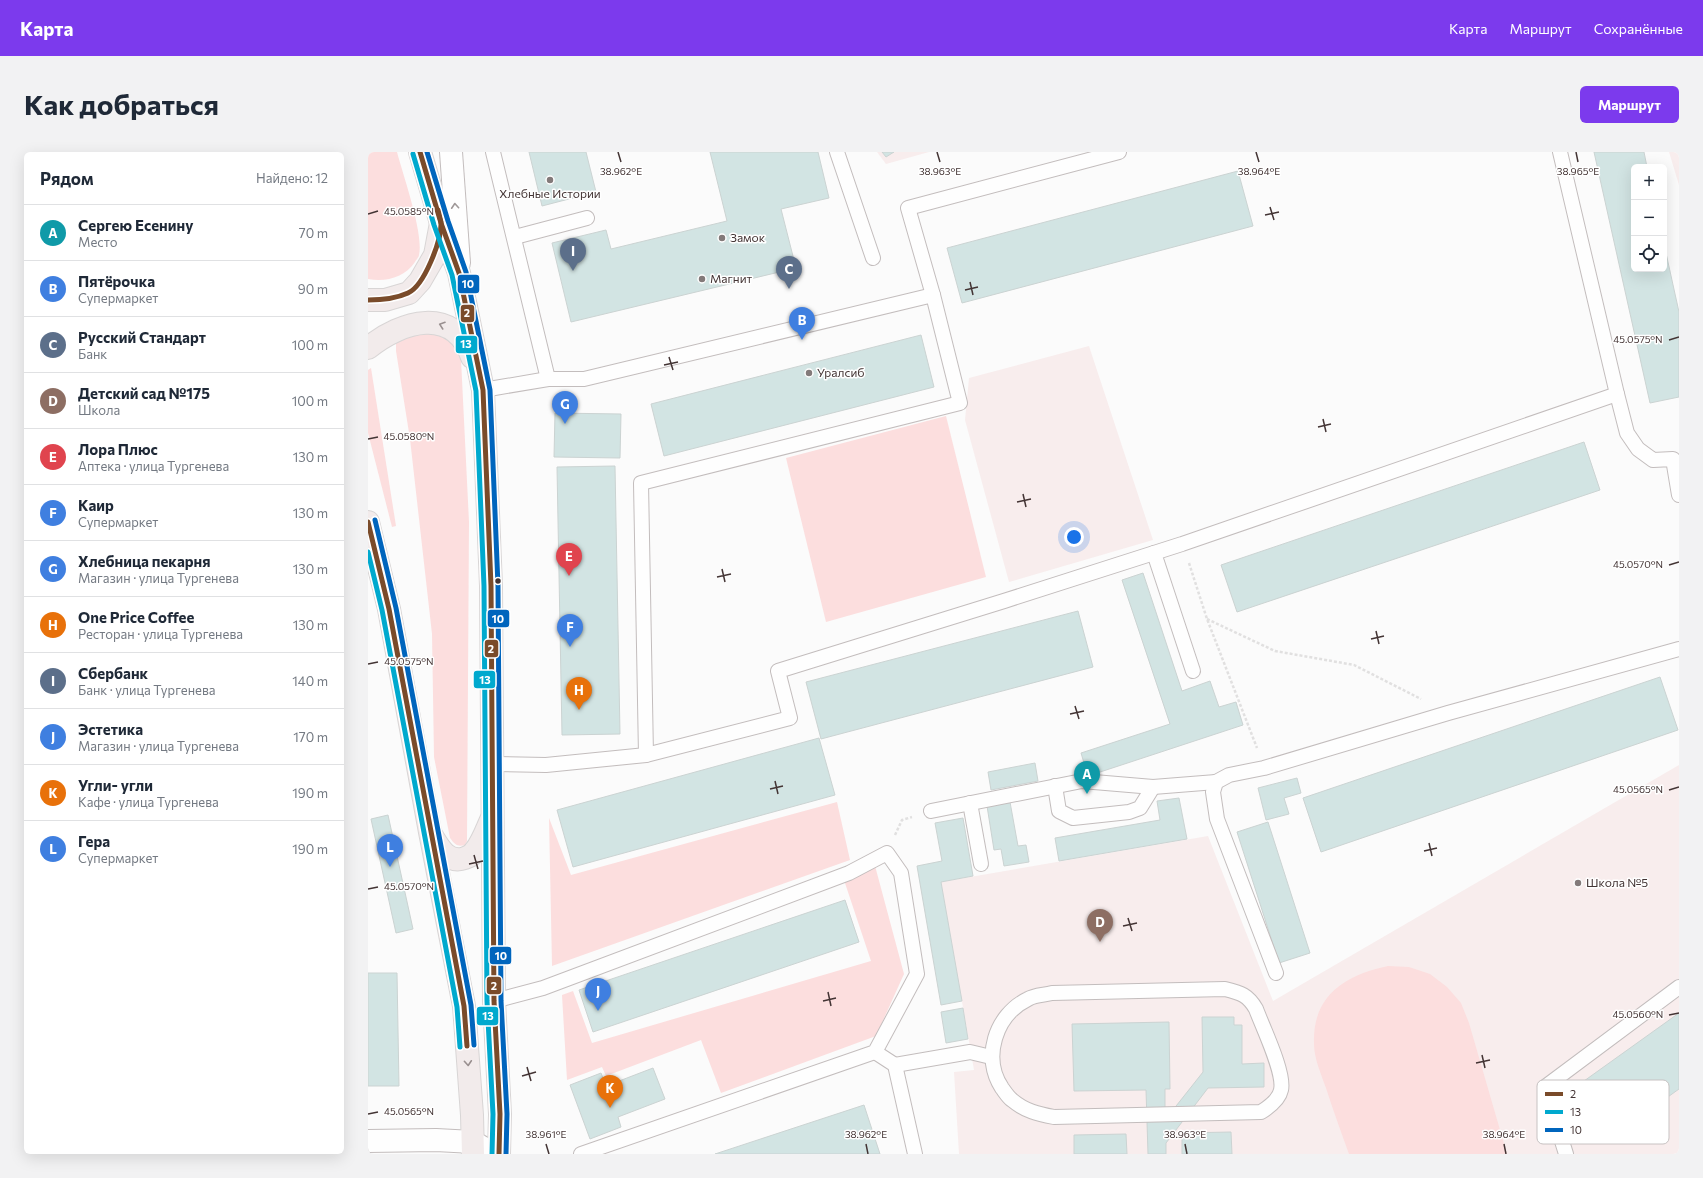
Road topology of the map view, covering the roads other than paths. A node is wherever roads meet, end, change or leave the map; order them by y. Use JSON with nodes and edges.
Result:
{"nodes":[{"id":1,"x":420,"y":152,"type":"edge"},
{"id":2,"x":451,"y":152,"type":"edge"},
{"id":3,"x":494,"y":152,"type":"edge"},
{"id":4,"x":838,"y":152,"type":"edge"},
{"id":5,"x":1119,"y":152,"type":"edge"},
{"id":6,"x":1560,"y":152,"type":"edge"},
{"id":7,"x":587,"y":218,"type":"dead end"},
{"id":8,"x":441,"y":223,"type":"junction"},
{"id":9,"x":515,"y":237,"type":"junction"},
{"id":10,"x":873,"y":258,"type":"dead end"},
{"id":11,"x":459,"y":272,"type":"junction"},
{"id":12,"x":933,"y":295,"type":"junction"},
{"id":13,"x":368,"y":300,"type":"edge"},
{"id":14,"x":368,"y":348,"type":"edge"},
{"id":15,"x":548,"y":379,"type":"junction"},
{"id":16,"x":483,"y":390,"type":"junction"},
{"id":17,"x":1617,"y":394,"type":"junction"},
{"id":18,"x":1679,"y":494,"type":"edge"},
{"id":19,"x":368,"y":522,"type":"edge"},
{"id":20,"x":1154,"y":553,"type":"junction"},
{"id":21,"x":1679,"y":649,"type":"edge"},
{"id":22,"x":1193,"y":671,"type":"dead end"},
{"id":23,"x":646,"y":755,"type":"junction"},
{"id":24,"x":492,"y":764,"type":"junction"},
{"id":25,"x":1216,"y":782,"type":"junction"},
{"id":26,"x":1055,"y":786,"type":"junction"},
{"id":27,"x":1152,"y":787,"type":"junction"},
{"id":28,"x":970,"y":803,"type":"junction"},
{"id":29,"x":931,"y":811,"type":"road end"},
{"id":30,"x":493,"y":816,"type":"junction"},
{"id":31,"x":430,"y":832,"type":"junction"},
{"id":32,"x":982,"y":864,"type":"dead end"},
{"id":33,"x":1276,"y":973,"type":"dead end"},
{"id":34,"x":1679,"y":986,"type":"edge"},
{"id":35,"x":494,"y":1001,"type":"junction"},
{"id":36,"x":874,"y":1052,"type":"junction"},
{"id":37,"x":992,"y":1057,"type":"junction"},
{"id":38,"x":895,"y":1065,"type":"junction"},
{"id":39,"x":1554,"y":1080,"type":"edge"},
{"id":40,"x":368,"y":1141,"type":"edge"},
{"id":41,"x":1563,"y":1144,"type":"edge"},
{"id":42,"x":473,"y":1148,"type":"edge"},
{"id":43,"x":494,"y":1154,"type":"edge"},
{"id":44,"x":499,"y":1154,"type":"edge"},
{"id":45,"x":581,"y":1154,"type":"edge"},
{"id":46,"x":915,"y":1154,"type":"edge"},
{"id":47,"x":1566,"y":1154,"type":"edge"}],
"edges":[{"from":1,"to":8,"type":"main road"},
{"from":11,"to":2,"type":"street","one_way":true},
{"from":3,"to":9,"type":"lane"},
{"from":4,"to":10,"type":"lane"},
{"from":5,"to":12,"type":"lane"},
{"from":6,"to":17,"type":"lane"},
{"from":7,"to":9,"type":"lane"},
{"from":8,"to":11,"type":"main road"},
{"from":8,"to":13,"type":"main road"},
{"from":9,"to":15,"type":"lane"},
{"from":11,"to":16,"type":"main road"},
{"from":12,"to":15,"type":"lane"},
{"from":12,"to":23,"type":"lane"},
{"from":16,"to":14,"type":"main road","one_way":true},
{"from":15,"to":16,"type":"lane"},
{"from":16,"to":24,"type":"main road"},
{"from":17,"to":18,"type":"lane"},
{"from":17,"to":20,"type":"lane"},
{"from":19,"to":31,"type":"main road"},
{"from":20,"to":22,"type":"lane"},
{"from":20,"to":23,"type":"lane"},
{"from":21,"to":25,"type":"lane"},
{"from":23,"to":24,"type":"lane"},
{"from":24,"to":30,"type":"main road"},
{"from":25,"to":27,"type":"lane"},
{"from":25,"to":33,"type":"lane"},
{"from":26,"to":27,"type":"lane"},
{"from":26,"to":27,"type":"lane"},
{"from":26,"to":28,"type":"lane"},
{"from":28,"to":29,"type":"lane"},
{"from":28,"to":32,"type":"lane"},
{"from":30,"to":31,"type":"main road"},
{"from":30,"to":35,"type":"main road"},
{"from":31,"to":42,"type":"main road","one_way":true},
{"from":34,"to":39,"type":"lane"},
{"from":35,"to":36,"type":"lane"},
{"from":35,"to":44,"type":"main road"},
{"from":36,"to":38,"type":"lane"},
{"from":36,"to":45,"type":"lane"},
{"from":37,"to":37,"type":"lane"},
{"from":37,"to":38,"type":"lane"},
{"from":38,"to":46,"type":"lane"},
{"from":40,"to":42,"type":"street"},
{"from":41,"to":47,"type":"lane"},
{"from":42,"to":43,"type":"street"}]}
